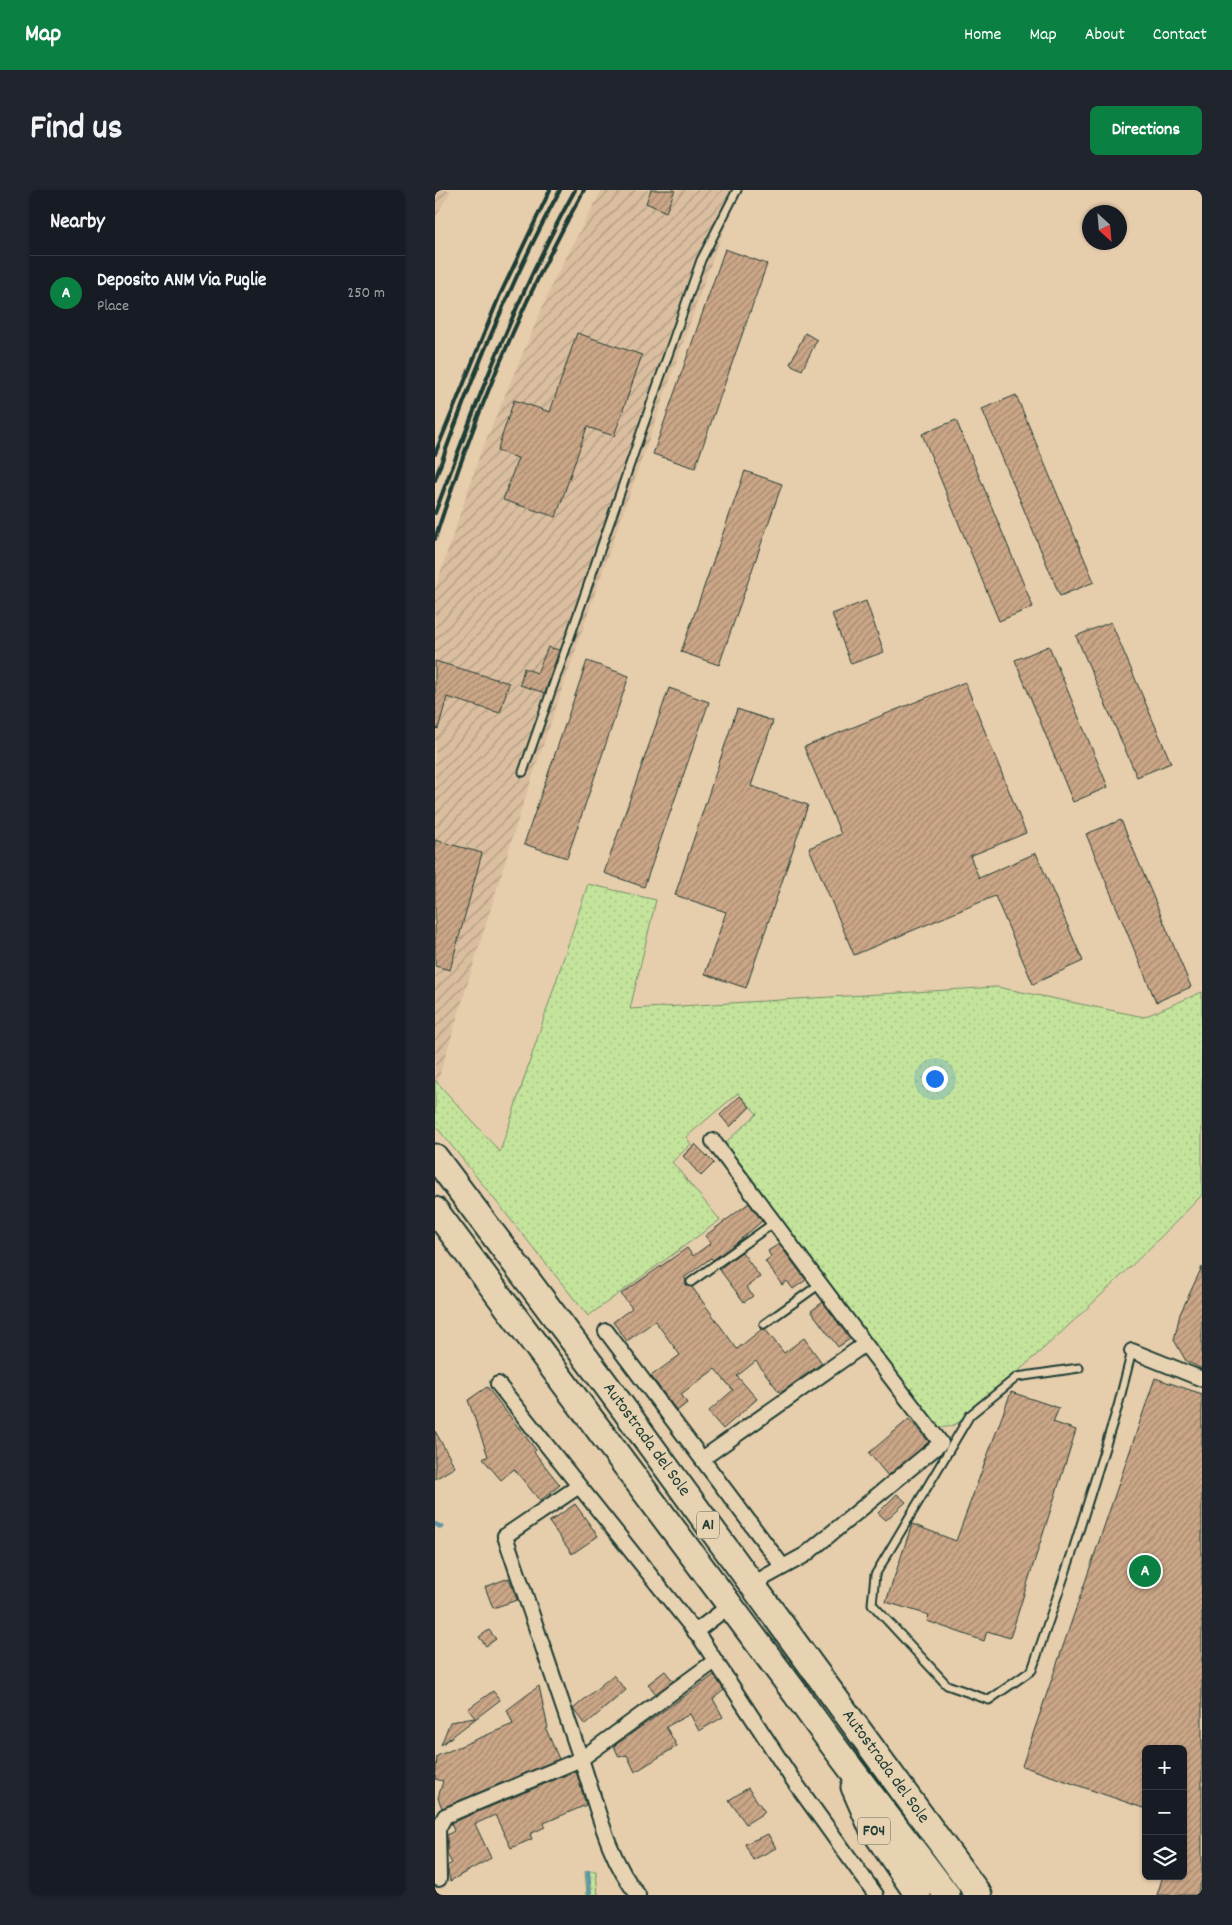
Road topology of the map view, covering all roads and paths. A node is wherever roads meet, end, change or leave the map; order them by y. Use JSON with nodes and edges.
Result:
{"nodes":[{"id":1,"x":737,"y":190,"type":"edge"},
{"id":2,"x":523,"y":772,"type":"dead end"},
{"id":3,"x":713,"y":1141,"type":"dead end"},
{"id":4,"x":435,"y":1157,"type":"edge"},
{"id":5,"x":435,"y":1210,"type":"edge"},
{"id":6,"x":775,"y":1222,"type":"junction"},
{"id":7,"x":691,"y":1282,"type":"dead end"},
{"id":8,"x":821,"y":1284,"type":"junction"},
{"id":9,"x":764,"y":1324,"type":"dead end"},
{"id":10,"x":606,"y":1331,"type":"dead end"},
{"id":11,"x":865,"y":1344,"type":"junction"},
{"id":12,"x":1132,"y":1351,"type":"joint"},
{"id":13,"x":1079,"y":1368,"type":"dead end"},
{"id":14,"x":1202,"y":1379,"type":"edge"},
{"id":15,"x":498,"y":1384,"type":"dead end"},
{"id":16,"x":702,"y":1459,"type":"junction"},
{"id":17,"x":579,"y":1486,"type":"junction"},
{"id":18,"x":783,"y":1567,"type":"junction"},
{"id":19,"x":765,"y":1577,"type":"dead end"},
{"id":20,"x":720,"y":1613,"type":"dead end"},
{"id":21,"x":695,"y":1632,"type":"junction"},
{"id":22,"x":715,"y":1661,"type":"junction"},
{"id":23,"x":581,"y":1760,"type":"junction"},
{"id":24,"x":842,"y":1760,"type":"junction"},
{"id":25,"x":439,"y":1879,"type":"dead end"},
{"id":26,"x":637,"y":1895,"type":"edge"},
{"id":27,"x":876,"y":1895,"type":"edge"},
{"id":28,"x":918,"y":1895,"type":"edge"},
{"id":29,"x":947,"y":1895,"type":"edge"},
{"id":30,"x":979,"y":1895,"type":"edge"}],
"edges":[{"from":1,"to":2,"type":"lane"},
{"from":3,"to":6,"type":"street"},
{"from":4,"to":30,"type":"highway","name":"Autostrada del Sole","number":"A1"},
{"from":5,"to":24,"type":"highway","name":"Autostrada del Sole","number":"A1"},
{"from":6,"to":7,"type":"lane"},
{"from":6,"to":8,"type":"street"},
{"from":8,"to":9,"type":"lane"},
{"from":8,"to":11,"type":"street"},
{"from":10,"to":16,"type":"street"},
{"from":11,"to":16,"type":"street"},
{"from":11,"to":18,"type":"street"},
{"from":12,"to":13,"type":"lane"},
{"from":12,"to":14,"type":"street"},
{"from":15,"to":17,"type":"street"},
{"from":16,"to":18,"type":"street"},
{"from":17,"to":21,"type":"street"},
{"from":17,"to":23,"type":"street"},
{"from":18,"to":19,"type":"street"},
{"from":20,"to":21,"type":"street"},
{"from":21,"to":22,"type":"street"},
{"from":22,"to":23,"type":"street"},
{"from":22,"to":27,"type":"street"},
{"from":23,"to":25,"type":"street"},
{"from":23,"to":26,"type":"street"},
{"from":24,"to":28,"type":"highway","number":"F04"},
{"from":24,"to":29,"type":"highway","name":"Autostrada del Sole","number":"A1"}]}
